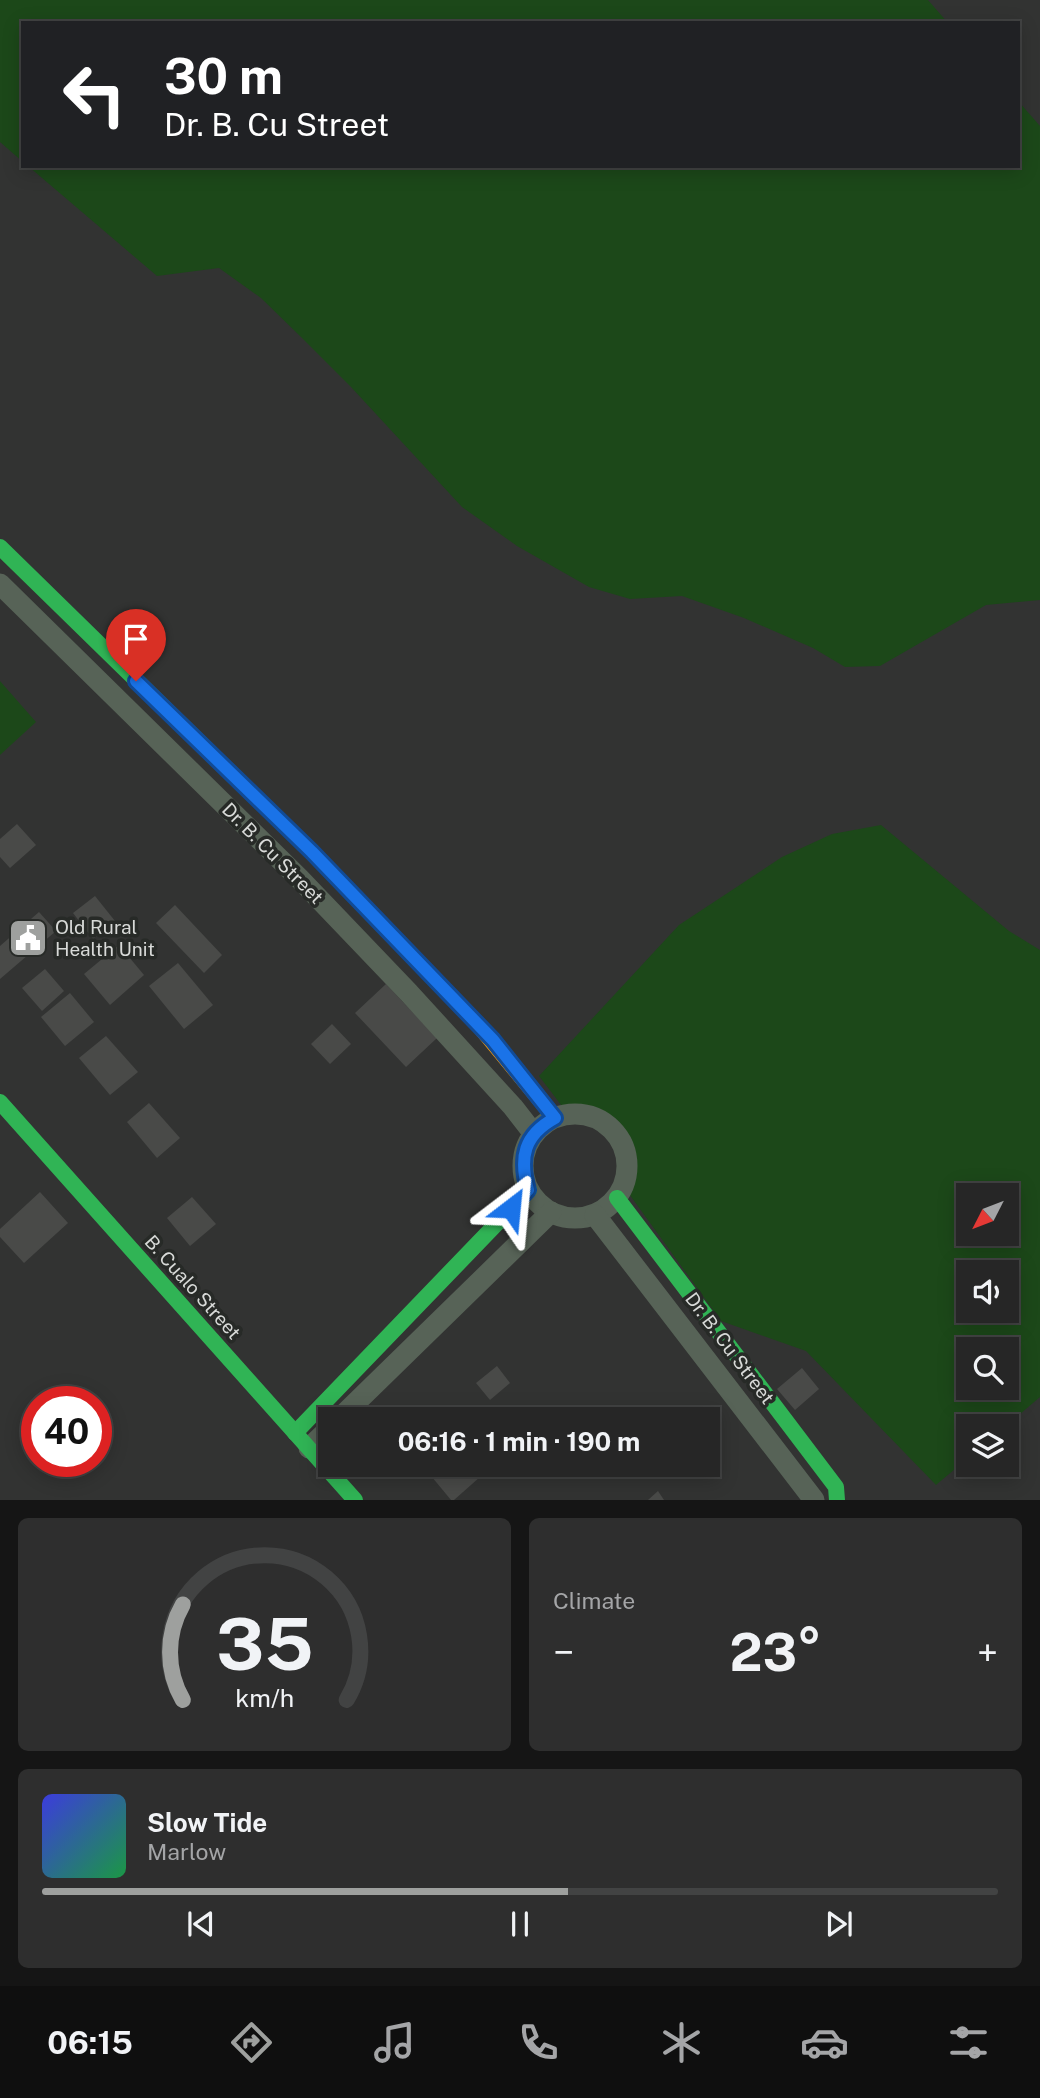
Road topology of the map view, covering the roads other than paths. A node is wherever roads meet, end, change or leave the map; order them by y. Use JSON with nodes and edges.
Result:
{"nodes":[{"id":1,"x":0,"y":547,"type":"edge"},
{"id":2,"x":0,"y":584,"type":"edge"},
{"id":3,"x":0,"y":1102,"type":"edge"},
{"id":4,"x":555,"y":1118,"type":"junction"},
{"id":5,"x":534,"y":1134,"type":"junction"},
{"id":6,"x":528,"y":1190,"type":"junction"},
{"id":7,"x":617,"y":1198,"type":"junction"},
{"id":8,"x":551,"y":1212,"type":"junction"},
{"id":9,"x":595,"y":1215,"type":"junction"},
{"id":10,"x":350,"y":1407,"type":"edge"},
{"id":11,"x":318,"y":1433,"type":"edge"},
{"id":12,"x":302,"y":1441,"type":"junction"},
{"id":13,"x":355,"y":1500,"type":"edge"},
{"id":14,"x":814,"y":1500,"type":"edge"},
{"id":15,"x":836,"y":1500,"type":"edge"}],
"edges":[{"from":1,"to":4,"type":"street","name":"Dr. B. Cu Street"},
{"from":2,"to":5,"type":"street","name":"Dr. B. Cu Street"},
{"from":3,"to":12,"type":"street","name":"B. Cualo Street"},
{"from":4,"to":5,"type":"street"},
{"from":4,"to":7,"type":"street"},
{"from":5,"to":6,"type":"street"},
{"from":6,"to":8,"type":"street"},
{"from":6,"to":12,"type":"street"},
{"from":7,"to":9,"type":"street"},
{"from":7,"to":15,"type":"street","name":"Dr. B. Cu Street"},
{"from":8,"to":9,"type":"street"},
{"from":8,"to":10,"type":"street"},
{"from":9,"to":14,"type":"street","name":"Dr. B. Cu Street"},
{"from":11,"to":12,"type":"street"},
{"from":12,"to":13,"type":"street","name":"B. Cualo Street"}]}
